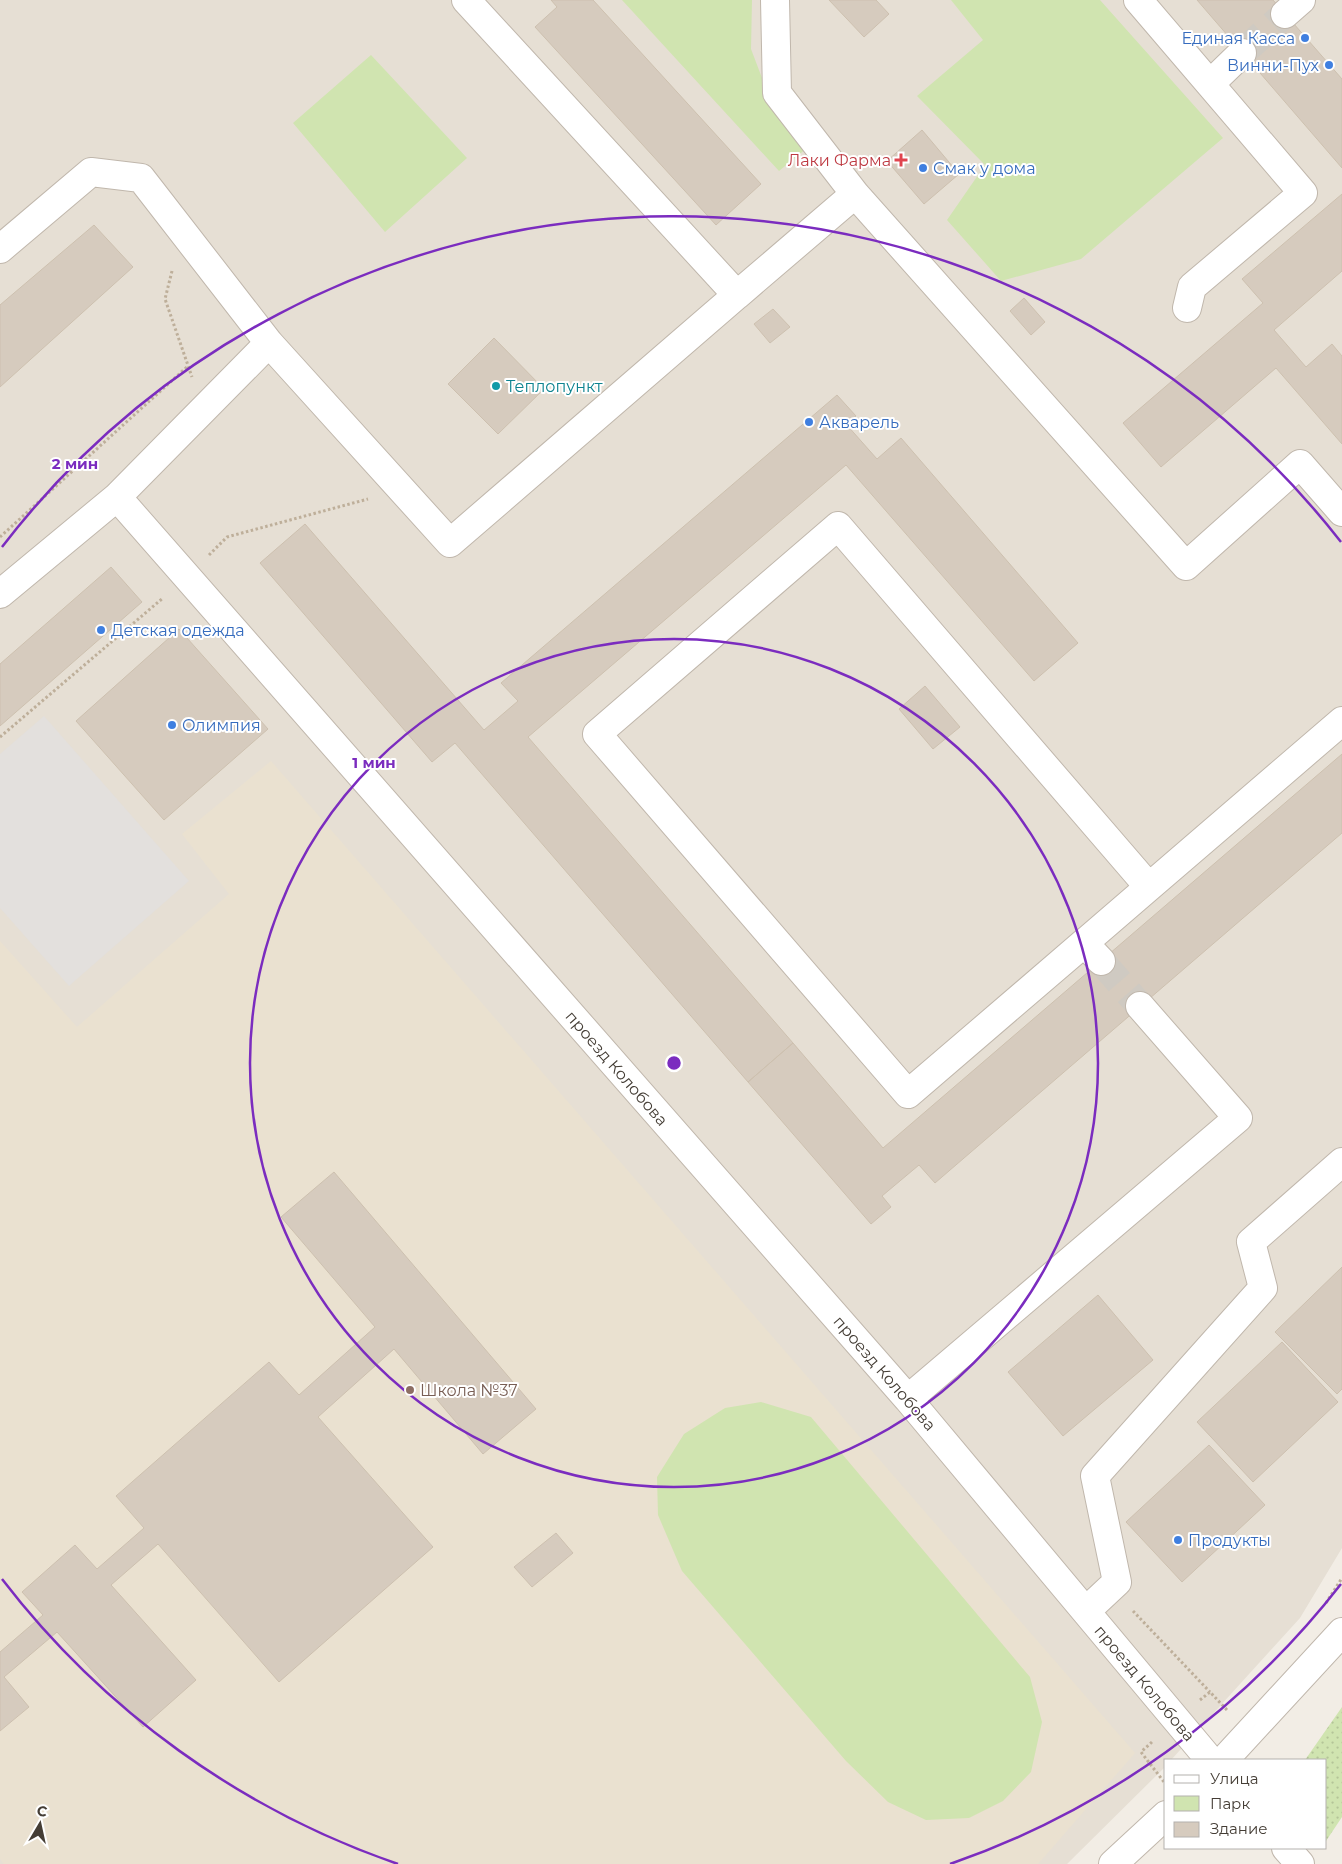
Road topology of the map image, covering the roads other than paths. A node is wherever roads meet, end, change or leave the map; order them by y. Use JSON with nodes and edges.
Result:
{"nodes":[{"id":1,"x":466,"y":0,"type":"edge"},
{"id":2,"x":775,"y":0,"type":"edge"},
{"id":3,"x":1138,"y":0,"type":"edge"},
{"id":4,"x":1242,"y":53,"type":"tunnel mouth"},
{"id":5,"x":1210,"y":84,"type":"junction"},
{"id":6,"x":855,"y":194,"type":"junction"},
{"id":7,"x":0,"y":249,"type":"edge"},
{"id":8,"x":737,"y":295,"type":"junction"},
{"id":9,"x":1187,"y":308,"type":"dead end"},
{"id":10,"x":269,"y":343,"type":"junction"},
{"id":11,"x":116,"y":497,"type":"junction"},
{"id":12,"x":1342,"y":512,"type":"edge"},
{"id":13,"x":0,"y":594,"type":"edge"},
{"id":14,"x":1342,"y":720,"type":"edge"},
{"id":15,"x":1149,"y":886,"type":"junction"},
{"id":16,"x":1140,"y":1006,"type":"tunnel mouth"},
{"id":17,"x":1342,"y":1162,"type":"edge"},
{"id":18,"x":908,"y":1399,"type":"junction"},
{"id":19,"x":1086,"y":1612,"type":"junction"},
{"id":20,"x":1342,"y":1632,"type":"edge"},
{"id":21,"x":1209,"y":1759,"type":"edge"},
{"id":22,"x":1225,"y":1759,"type":"edge"},
{"id":23,"x":1164,"y":1817,"type":"edge"},
{"id":24,"x":1287,"y":1849,"type":"edge"},
{"id":25,"x":1114,"y":1864,"type":"edge"},
{"id":26,"x":1300,"y":1864,"type":"edge"}],
"edges":[{"from":1,"to":8,"type":"street"},
{"from":2,"to":6,"type":"street"},
{"from":3,"to":5,"type":"street"},
{"from":4,"to":5,"type":"street"},
{"from":5,"to":9,"type":"street"},
{"from":6,"to":8,"type":"street"},
{"from":6,"to":12,"type":"street"},
{"from":7,"to":10,"type":"street"},
{"from":8,"to":10,"type":"street"},
{"from":10,"to":11,"type":"street"},
{"from":11,"to":13,"type":"street"},
{"from":11,"to":18,"type":"street","name":"проезд Колобова"},
{"from":14,"to":15,"type":"street"},
{"from":15,"to":15,"type":"street"},
{"from":16,"to":18,"type":"street"},
{"from":17,"to":19,"type":"street"},
{"from":18,"to":19,"type":"street","name":"проезд Колобова"},
{"from":19,"to":21,"type":"street","name":"проезд Колобова"},
{"from":20,"to":22,"type":"street"},
{"from":23,"to":25,"type":"street"},
{"from":24,"to":26,"type":"street"}]}
